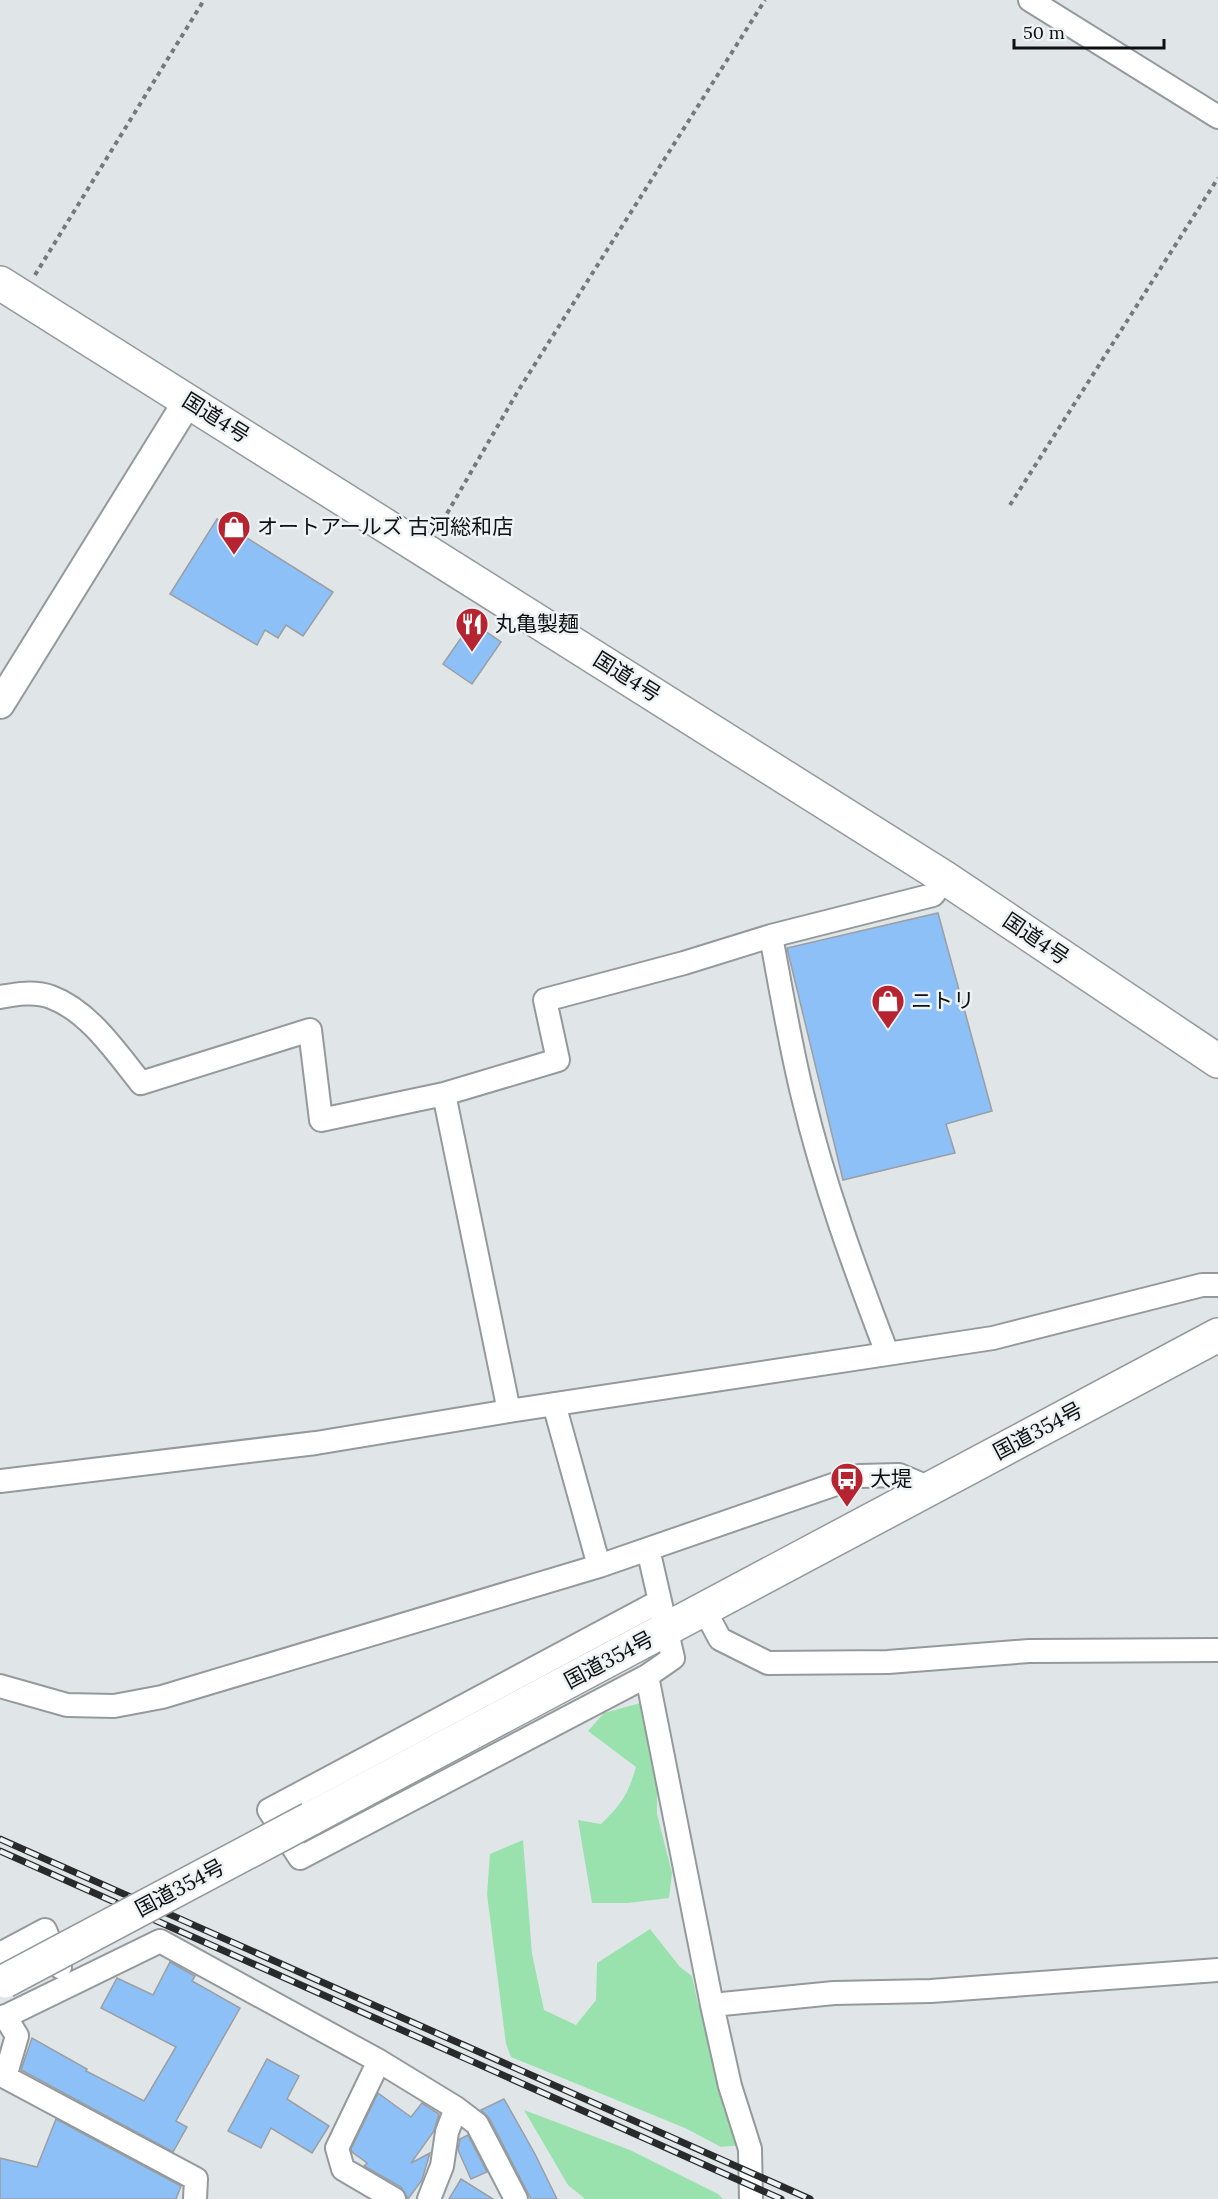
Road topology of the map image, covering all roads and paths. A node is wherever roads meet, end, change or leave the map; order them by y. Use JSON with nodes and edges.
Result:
{"nodes":[{"id":1,"x":204,"y":0,"type":"edge"},
{"id":2,"x":765,"y":0,"type":"edge"},
{"id":3,"x":1030,"y":0,"type":"edge"},
{"id":4,"x":1218,"y":117,"type":"edge"},
{"id":5,"x":1218,"y":178,"type":"edge"},
{"id":6,"x":11,"y":290,"type":"edge"},
{"id":7,"x":188,"y":401,"type":"junction"},
{"id":8,"x":1010,"y":505,"type":"dead end"},
{"id":9,"x":424,"y":549,"type":"junction"},
{"id":10,"x":0,"y":704,"type":"edge"},
{"id":11,"x":945,"y":878,"type":"junction"},
{"id":12,"x":771,"y":936,"type":"junction"},
{"id":13,"x":0,"y":998,"type":"edge"},
{"id":14,"x":1218,"y":1061,"type":"edge"},
{"id":15,"x":444,"y":1094,"type":"junction"},
{"id":16,"x":1218,"y":1285,"type":"edge"},
{"id":17,"x":1218,"y":1335,"type":"edge"},
{"id":18,"x":887,"y":1353,"type":"junction"},
{"id":19,"x":554,"y":1404,"type":"junction"},
{"id":20,"x":509,"y":1411,"type":"junction"},
{"id":21,"x":0,"y":1481,"type":"edge"},
{"id":22,"x":930,"y":1488,"type":"junction"},
{"id":23,"x":648,"y":1549,"type":"junction"},
{"id":24,"x":599,"y":1566,"type":"junction"},
{"id":25,"x":704,"y":1609,"type":"junction"},
{"id":26,"x":664,"y":1615,"type":"junction"},
{"id":27,"x":1218,"y":1650,"type":"edge"},
{"id":28,"x":647,"y":1676,"type":"junction"},
{"id":29,"x":0,"y":1686,"type":"edge"},
{"id":30,"x":1218,"y":1970,"type":"edge"},
{"id":31,"x":2,"y":1973,"type":"edge"},
{"id":32,"x":68,"y":1985,"type":"junction"},
{"id":33,"x":712,"y":2005,"type":"junction"},
{"id":34,"x":2,"y":2017,"type":"edge"},
{"id":35,"x":379,"y":2061,"type":"junction"},
{"id":36,"x":456,"y":2108,"type":"junction"},
{"id":37,"x":195,"y":2199,"type":"edge"},
{"id":38,"x":394,"y":2199,"type":"edge"},
{"id":39,"x":429,"y":2199,"type":"edge"},
{"id":40,"x":516,"y":2199,"type":"edge"},
{"id":41,"x":751,"y":2199,"type":"edge"}],
"edges":[{"from":1,"to":6,"type":"path"},
{"from":2,"to":9,"type":"path"},
{"from":3,"to":4,"type":"street"},
{"from":5,"to":8,"type":"path"},
{"from":6,"to":7,"type":"highway","name":"国道4号"},
{"from":7,"to":9,"type":"highway","name":"国道4号"},
{"from":7,"to":10,"type":"street"},
{"from":9,"to":11,"type":"highway","name":"国道4号"},
{"from":11,"to":12,"type":"street"},
{"from":11,"to":14,"type":"highway","name":"国道4号"},
{"from":12,"to":15,"type":"street"},
{"from":12,"to":18,"type":"street"},
{"from":13,"to":15,"type":"street"},
{"from":15,"to":20,"type":"street"},
{"from":16,"to":18,"type":"street"},
{"from":17,"to":22,"type":"highway","name":"国道354号"},
{"from":18,"to":19,"type":"street"},
{"from":19,"to":20,"type":"street"},
{"from":19,"to":24,"type":"street"},
{"from":20,"to":21,"type":"street"},
{"from":22,"to":23,"type":"street"},
{"from":22,"to":25,"type":"highway","name":"国道354号"},
{"from":23,"to":24,"type":"street"},
{"from":23,"to":26,"type":"street"},
{"from":24,"to":29,"type":"street"},
{"from":25,"to":26,"type":"highway","name":"国道354号"},
{"from":25,"to":27,"type":"street"},
{"from":26,"to":28,"type":"street"},
{"from":26,"to":28,"type":"street"},
{"from":26,"to":31,"type":"highway","name":"国道354号","bridge":true},
{"from":28,"to":33,"type":"street"},
{"from":30,"to":33,"type":"street"},
{"from":31,"to":32,"type":"street"},
{"from":32,"to":34,"type":"street"},
{"from":32,"to":35,"type":"street"},
{"from":33,"to":41,"type":"street"},
{"from":34,"to":37,"type":"street"},
{"from":35,"to":36,"type":"street"},
{"from":35,"to":38,"type":"street"},
{"from":36,"to":39,"type":"street"},
{"from":36,"to":40,"type":"street"}]}
